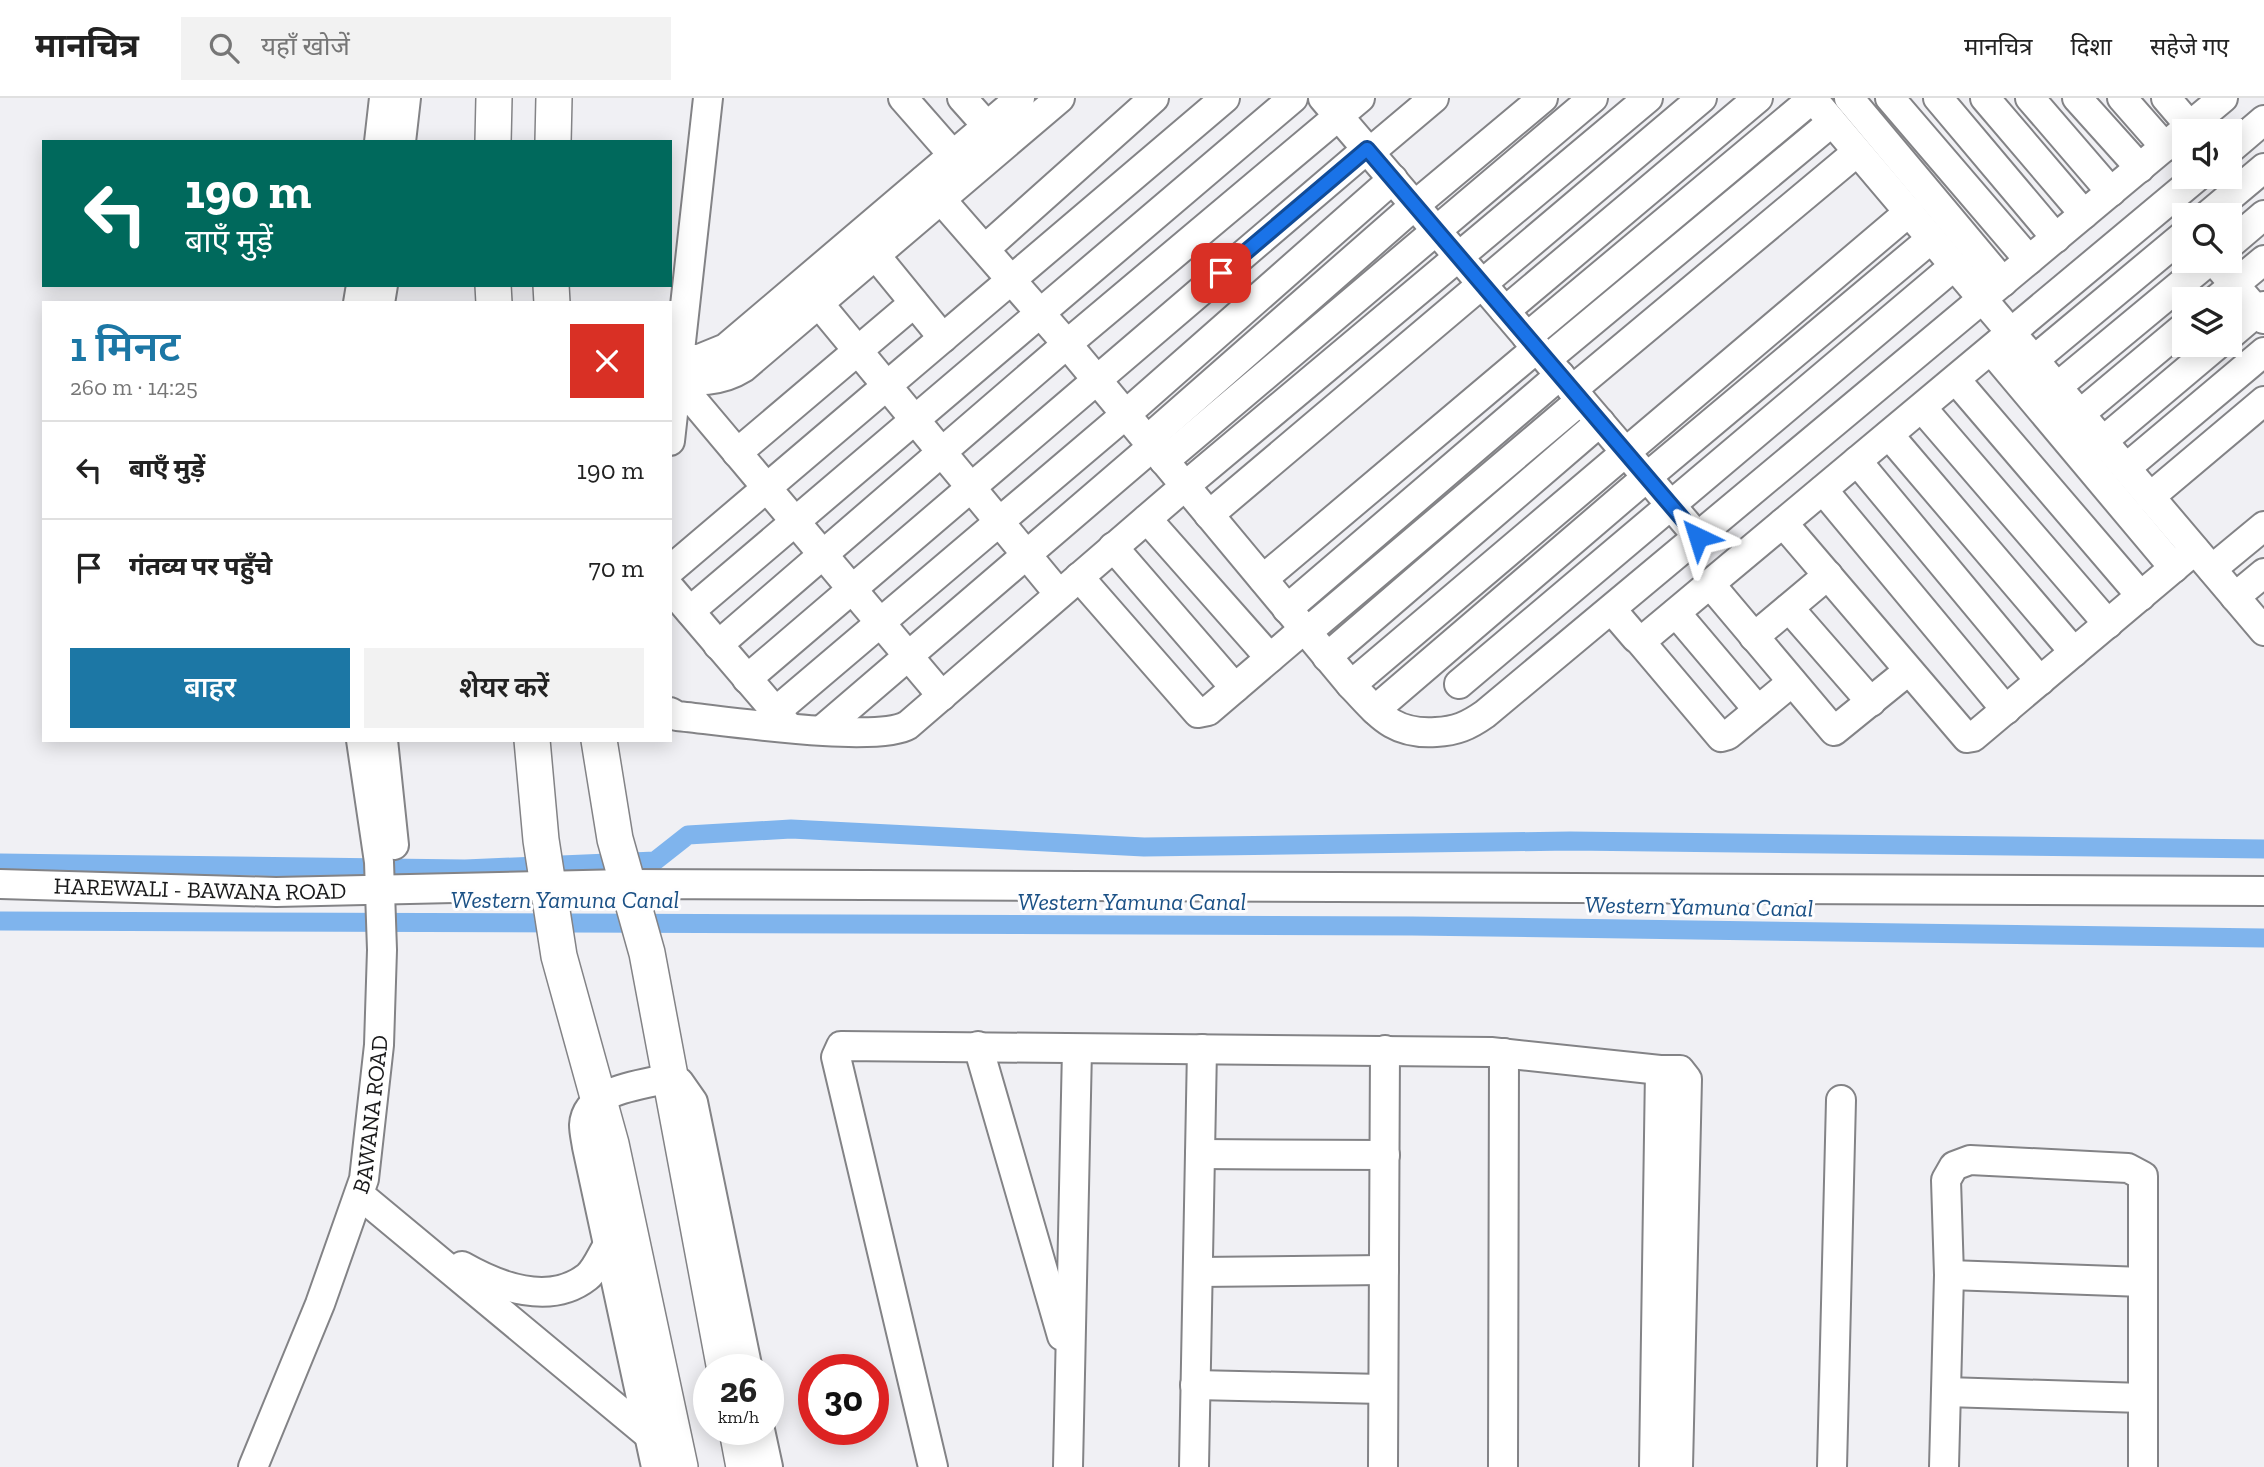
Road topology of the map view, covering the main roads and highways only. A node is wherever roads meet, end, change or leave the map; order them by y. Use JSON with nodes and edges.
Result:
{"nodes":[{"id":1,"x":494,"y":98,"type":"edge"},
{"id":2,"x":554,"y":98,"type":"edge"},
{"id":3,"x":493,"y":140,"type":"edge"},
{"id":4,"x":553,"y":140,"type":"edge"},
{"id":5,"x":532,"y":742,"type":"edge"},
{"id":6,"x":599,"y":742,"type":"edge"},
{"id":7,"x":722,"y":1354,"type":"edge"},
{"id":8,"x":740,"y":1445,"type":"edge"},
{"id":9,"x":680,"y":1467,"type":"edge"},
{"id":10,"x":744,"y":1467,"type":"edge"}],
"edges":[{"from":1,"to":3,"type":"main road"},
{"from":2,"to":4,"type":"main road"},
{"from":5,"to":9,"type":"main road"},
{"from":6,"to":7,"type":"main road"},
{"from":8,"to":10,"type":"main road"}]}
